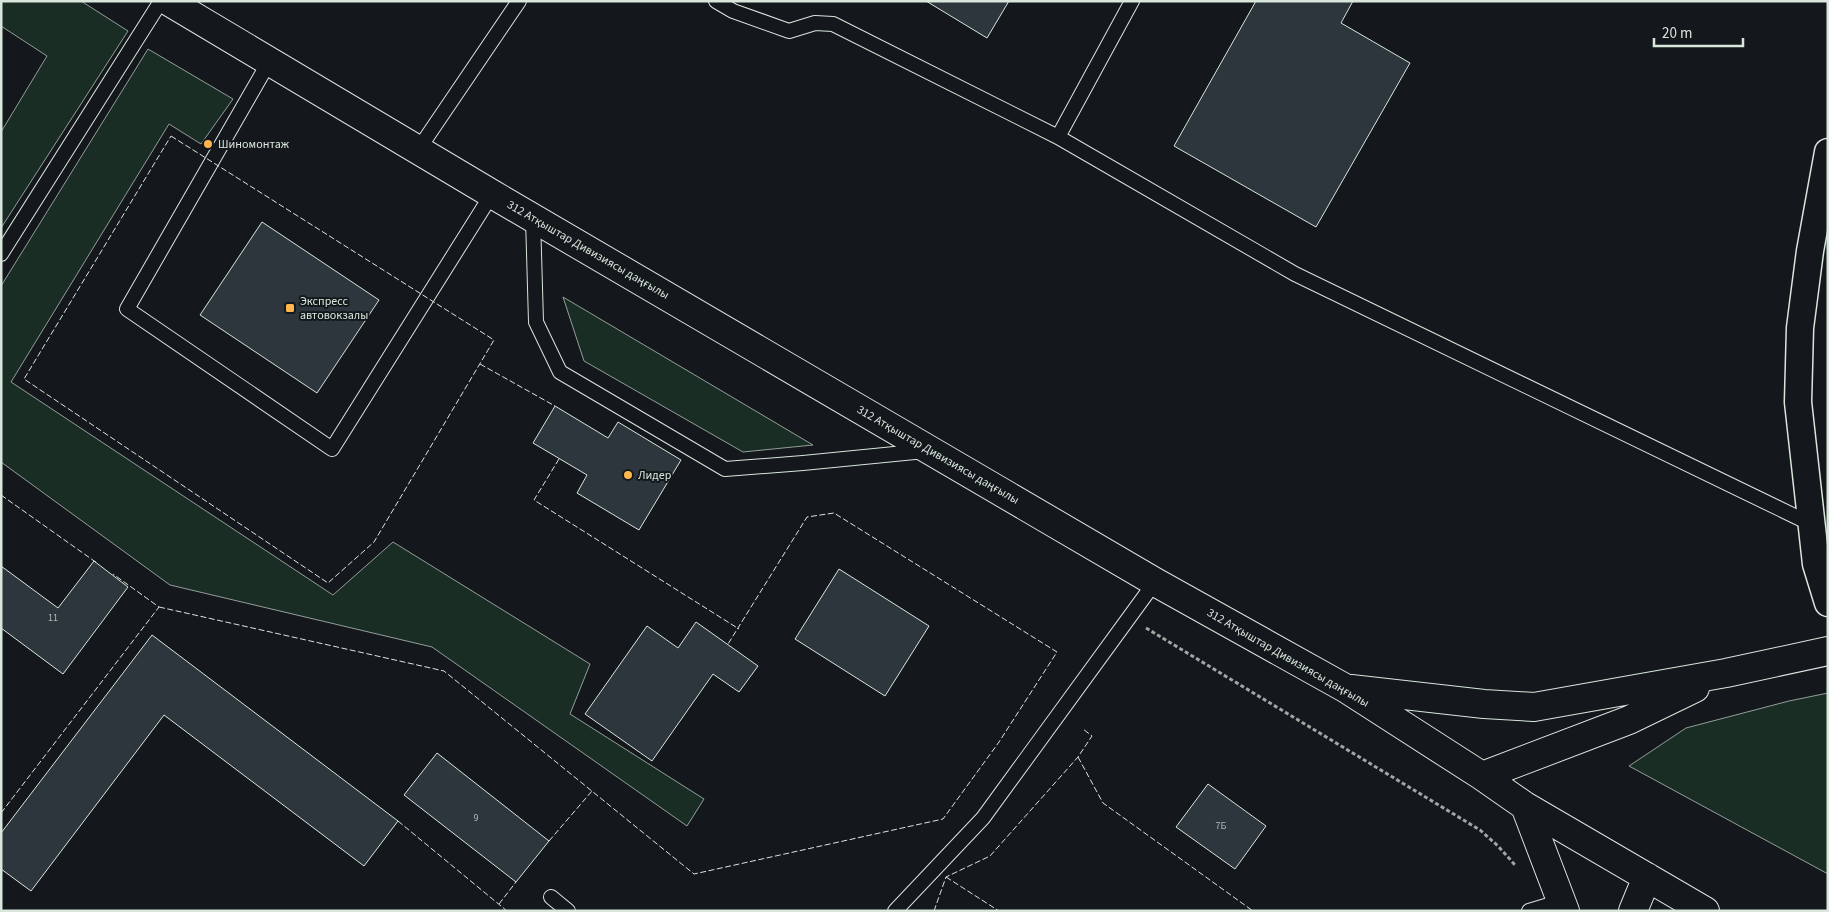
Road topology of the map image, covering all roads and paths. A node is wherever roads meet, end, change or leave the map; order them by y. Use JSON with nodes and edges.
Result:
{"nodes":[{"id":1,"x":161,"y":1,"type":"edge"},
{"id":2,"x":168,"y":1,"type":"edge"},
{"id":3,"x":518,"y":1,"type":"edge"},
{"id":4,"x":716,"y":1,"type":"edge"},
{"id":5,"x":1132,"y":1,"type":"edge"},
{"id":6,"x":270,"y":62,"type":"junction"},
{"id":7,"x":1058,"y":137,"type":"junction"},
{"id":8,"x":418,"y":150,"type":"junction"},
{"id":9,"x":1828,"y":152,"type":"edge"},
{"id":10,"x":492,"y":194,"type":"junction"},
{"id":11,"x":533,"y":218,"type":"junction"},
{"id":12,"x":1,"y":254,"type":"edge"},
{"id":13,"x":930,"y":450,"type":"junction"},
{"id":14,"x":1811,"y":524,"type":"junction"},
{"id":15,"x":1155,"y":582,"type":"junction"},
{"id":16,"x":1828,"y":603,"type":"edge"},
{"id":17,"x":1129,"y":618,"type":"junction"},
{"id":18,"x":1828,"y":650,"type":"edge"},
{"id":19,"x":1726,"y":673,"type":"junction"},
{"id":20,"x":1345,"y":688,"type":"junction"},
{"id":21,"x":1482,"y":776,"type":"junction"},
{"id":22,"x":1525,"y":806,"type":"junction"},
{"id":23,"x":1517,"y":867,"type":"dead end"},
{"id":24,"x":1647,"y":877,"type":"junction"},
{"id":25,"x":551,"y":897,"type":"dead end"},
{"id":26,"x":1563,"y":906,"type":"edge"},
{"id":27,"x":568,"y":911,"type":"edge"},
{"id":28,"x":895,"y":911,"type":"edge"},
{"id":29,"x":1528,"y":911,"type":"edge"},
{"id":30,"x":1633,"y":911,"type":"edge"},
{"id":31,"x":1705,"y":911,"type":"edge"}],
"edges":[{"from":1,"to":12,"type":"lane"},
{"from":2,"to":6,"type":"highway","name":"312 Атқыштар Дивизиясы даңғылы"},
{"from":3,"to":8,"type":"lane"},
{"from":4,"to":7,"type":"lane"},
{"from":5,"to":7,"type":"lane"},
{"from":6,"to":8,"type":"highway","name":"312 Атқыштар Дивизиясы даңғылы"},
{"from":6,"to":10,"type":"lane"},
{"from":7,"to":14,"type":"lane"},
{"from":8,"to":10,"type":"highway","name":"312 Атқыштар Дивизиясы даңғылы"},
{"from":9,"to":14,"type":"street"},
{"from":10,"to":11,"type":"highway","name":"312 Атқыштар Дивизиясы даңғылы"},
{"from":11,"to":13,"type":"highway","name":"312 Атқыштар Дивизиясы даңғылы"},
{"from":11,"to":13,"type":"lane"},
{"from":13,"to":15,"type":"highway","name":"312 Атқыштар Дивизиясы даңғылы"},
{"from":14,"to":16,"type":"street"},
{"from":15,"to":17,"type":"lane"},
{"from":15,"to":20,"type":"highway","name":"312 Атқыштар Дивизиясы даңғылы"},
{"from":17,"to":23,"type":"path"},
{"from":17,"to":28,"type":"lane"},
{"from":18,"to":19,"type":"highway"},
{"from":19,"to":20,"type":"highway"},
{"from":19,"to":21,"type":"highway"},
{"from":20,"to":21,"type":"highway","name":"312 Атқыштар Дивизиясы даңғылы"},
{"from":21,"to":22,"type":"highway","name":"312 Атқыштар Дивизиясы даңғылы"},
{"from":22,"to":24,"type":"highway","name":"312 Атқыштар Дивизиясы даңғылы"},
{"from":22,"to":26,"type":"highway"},
{"from":24,"to":30,"type":"highway"},
{"from":24,"to":31,"type":"highway","name":"312 Атқыштар Дивизиясы даңғылы"},
{"from":25,"to":27,"type":"lane"},
{"from":26,"to":29,"type":"lane"}]}
